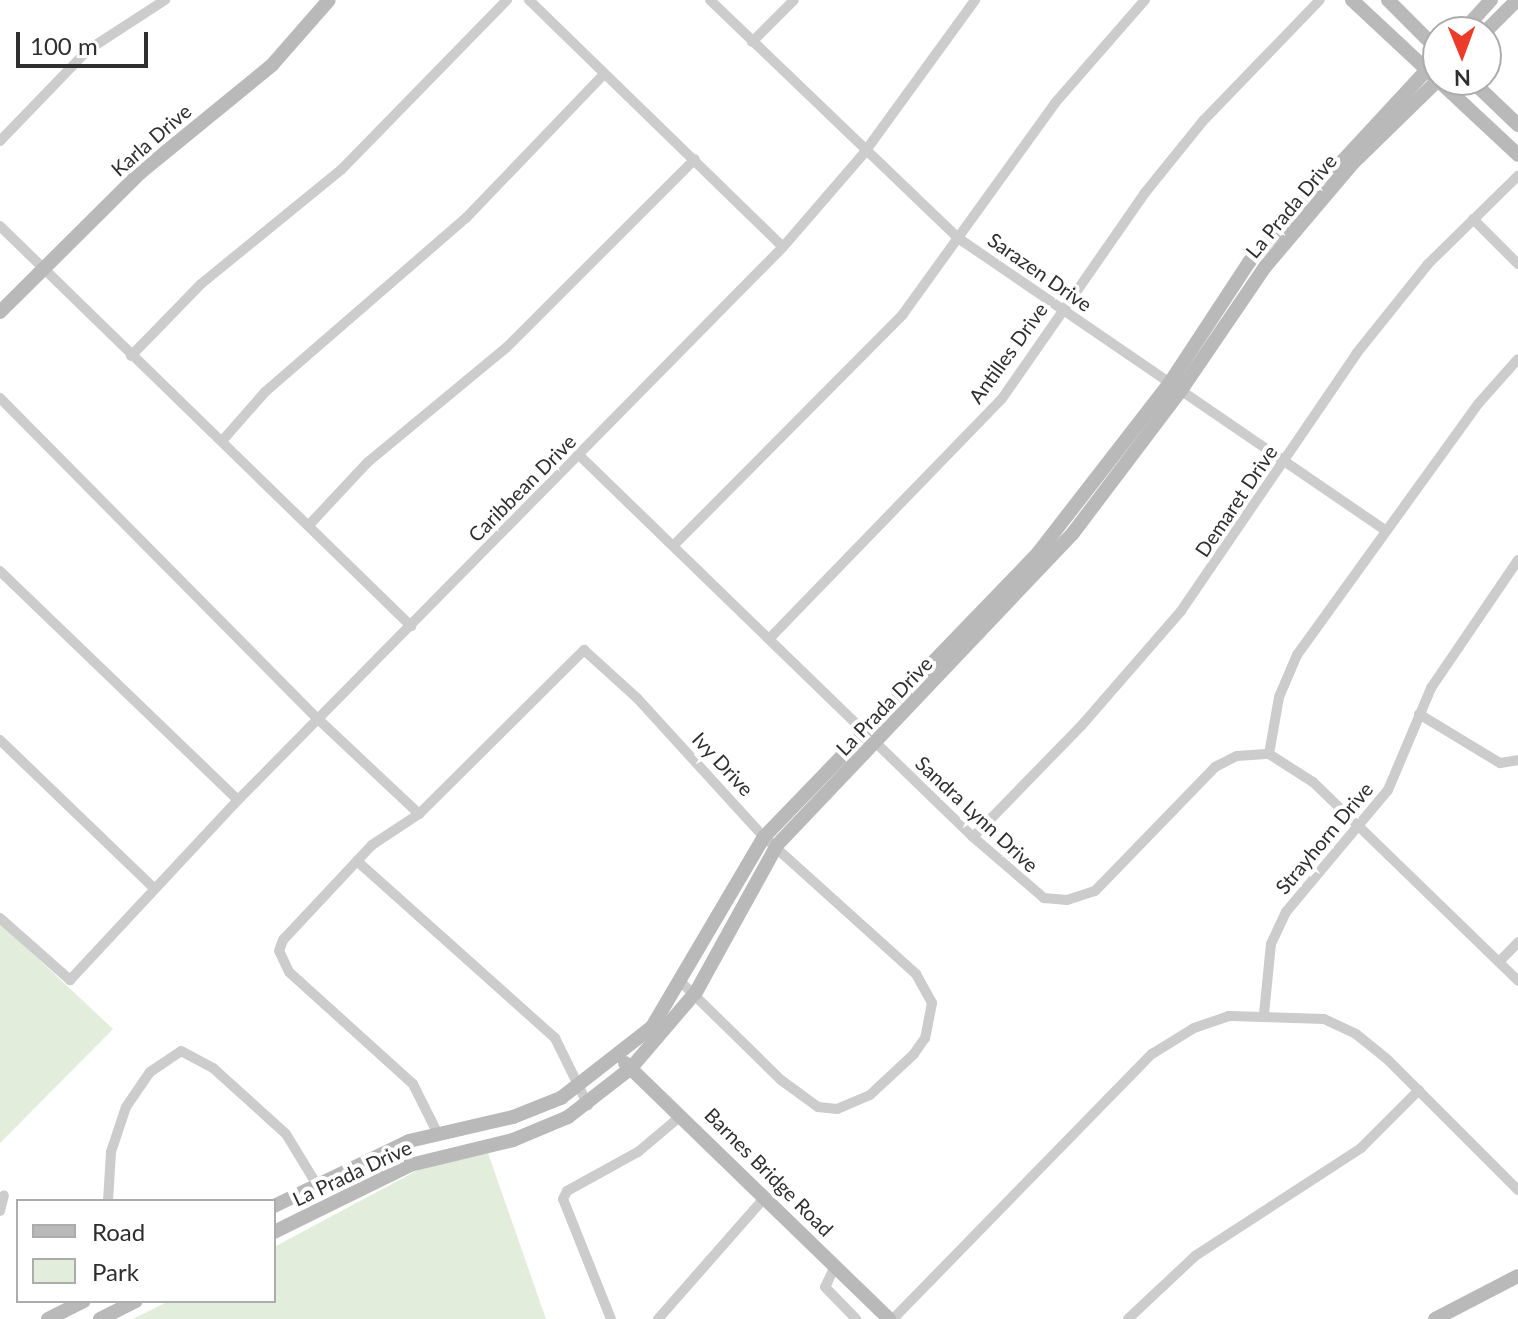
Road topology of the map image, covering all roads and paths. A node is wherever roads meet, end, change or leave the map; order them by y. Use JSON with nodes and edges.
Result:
{"nodes":[{"id":1,"x":165,"y":0,"type":"edge"},
{"id":2,"x":329,"y":0,"type":"edge"},
{"id":3,"x":507,"y":0,"type":"edge"},
{"id":4,"x":529,"y":0,"type":"edge"},
{"id":5,"x":710,"y":0,"type":"edge"},
{"id":6,"x":794,"y":0,"type":"edge"},
{"id":7,"x":975,"y":0,"type":"edge"},
{"id":8,"x":1145,"y":0,"type":"edge"},
{"id":9,"x":1320,"y":0,"type":"edge"},
{"id":10,"x":1352,"y":0,"type":"edge"},
{"id":11,"x":1388,"y":0,"type":"edge"},
{"id":12,"x":1491,"y":0,"type":"edge"},
{"id":13,"x":1517,"y":0,"type":"edge"},
{"id":14,"x":1476,"y":16,"type":"edge"},
{"id":15,"x":1501,"y":16,"type":"edge"},
{"id":16,"x":1422,"y":34,"type":"edge"},
{"id":17,"x":752,"y":42,"type":"junction"},
{"id":18,"x":1422,"y":67,"type":"edge"},
{"id":19,"x":604,"y":74,"type":"junction"},
{"id":20,"x":1422,"y":88,"type":"edge"},
{"id":21,"x":1454,"y":96,"type":"edge"},
{"id":22,"x":1488,"y":96,"type":"edge"},
{"id":23,"x":1518,"y":125,"type":"edge"},
{"id":24,"x":0,"y":141,"type":"edge"},
{"id":25,"x":864,"y":153,"type":"junction"},
{"id":26,"x":1518,"y":155,"type":"edge"},
{"id":27,"x":695,"y":159,"type":"junction"},
{"id":28,"x":1518,"y":176,"type":"edge"},
{"id":29,"x":1473,"y":219,"type":"junction"},
{"id":30,"x":0,"y":226,"type":"edge"},
{"id":31,"x":958,"y":238,"type":"junction"},
{"id":32,"x":783,"y":247,"type":"junction"},
{"id":33,"x":1518,"y":264,"type":"edge"},
{"id":34,"x":44,"y":268,"type":"junction"},
{"id":35,"x":1062,"y":309,"type":"junction"},
{"id":36,"x":0,"y":312,"type":"edge"},
{"id":37,"x":131,"y":356,"type":"junction"},
{"id":38,"x":1518,"y":359,"type":"edge"},
{"id":39,"x":1174,"y":388,"type":"junction"},
{"id":40,"x":0,"y":398,"type":"edge"},
{"id":41,"x":222,"y":441,"type":"junction"},
{"id":42,"x":580,"y":456,"type":"junction"},
{"id":43,"x":1282,"y":463,"type":"junction"},
{"id":44,"x":309,"y":525,"type":"junction"},
{"id":45,"x":1385,"y":530,"type":"junction"},
{"id":46,"x":674,"y":545,"type":"junction"},
{"id":47,"x":1518,"y":560,"type":"edge"},
{"id":48,"x":0,"y":571,"type":"edge"},
{"id":49,"x":411,"y":626,"type":"junction"},
{"id":50,"x":769,"y":639,"type":"junction"},
{"id":51,"x":1419,"y":714,"type":"junction"},
{"id":52,"x":318,"y":719,"type":"junction"},
{"id":53,"x":865,"y":731,"type":"junction"},
{"id":54,"x":0,"y":740,"type":"edge"},
{"id":55,"x":877,"y":745,"type":"junction"},
{"id":56,"x":1269,"y":754,"type":"junction"},
{"id":57,"x":1518,"y":760,"type":"edge"},
{"id":58,"x":238,"y":800,"type":"junction"},
{"id":59,"x":419,"y":814,"type":"junction"},
{"id":60,"x":1359,"y":827,"type":"junction"},
{"id":61,"x":973,"y":837,"type":"junction"},
{"id":62,"x":771,"y":841,"type":"junction"},
{"id":63,"x":357,"y":861,"type":"junction"},
{"id":64,"x":153,"y":887,"type":"junction"},
{"id":65,"x":729,"y":894,"type":"junction"},
{"id":66,"x":742,"y":904,"type":"junction"},
{"id":67,"x":0,"y":918,"type":"edge"},
{"id":68,"x":1518,"y":942,"type":"edge"},
{"id":69,"x":1499,"y":962,"type":"junction"},
{"id":70,"x":1518,"y":981,"type":"edge"},
{"id":71,"x":682,"y":983,"type":"junction"},
{"id":72,"x":696,"y":992,"type":"junction"},
{"id":73,"x":1264,"y":1014,"type":"junction"},
{"id":74,"x":618,"y":1056,"type":"junction"},
{"id":75,"x":631,"y":1068,"type":"junction"},
{"id":76,"x":580,"y":1087,"type":"junction"},
{"id":77,"x":1419,"y":1090,"type":"junction"},
{"id":78,"x":588,"y":1105,"type":"junction"},
{"id":79,"x":682,"y":1115,"type":"junction"},
{"id":80,"x":437,"y":1132,"type":"junction"},
{"id":81,"x":385,"y":1151,"type":"junction"},
{"id":82,"x":400,"y":1170,"type":"junction"},
{"id":83,"x":317,"y":1185,"type":"junction"},
{"id":84,"x":1518,"y":1190,"type":"edge"},
{"id":85,"x":4,"y":1195,"type":"dead end"},
{"id":86,"x":765,"y":1197,"type":"junction"},
{"id":87,"x":108,"y":1199,"type":"edge"},
{"id":88,"x":276,"y":1205,"type":"edge"},
{"id":89,"x":0,"y":1211,"type":"edge"},
{"id":90,"x":276,"y":1231,"type":"edge"},
{"id":91,"x":835,"y":1266,"type":"junction"},
{"id":92,"x":1518,"y":1276,"type":"edge"},
{"id":93,"x":80,"y":1303,"type":"edge"},
{"id":94,"x":132,"y":1303,"type":"edge"},
{"id":95,"x":48,"y":1319,"type":"edge"},
{"id":96,"x":100,"y":1319,"type":"edge"},
{"id":97,"x":611,"y":1319,"type":"edge"},
{"id":98,"x":658,"y":1319,"type":"edge"},
{"id":99,"x":856,"y":1319,"type":"edge"},
{"id":100,"x":891,"y":1319,"type":"edge"},
{"id":101,"x":1128,"y":1319,"type":"edge"},
{"id":102,"x":1435,"y":1319,"type":"edge"}],
"edges":[{"from":1,"to":24,"type":"street"},
{"from":2,"to":34,"type":"main road","name":"Karla Drive"},
{"from":3,"to":37,"type":"street"},
{"from":4,"to":19,"type":"street"},
{"from":5,"to":17,"type":"street","name":"Sarazen Drive"},
{"from":6,"to":17,"type":"street"},
{"from":7,"to":25,"type":"street","name":"Caribbean Drive"},
{"from":8,"to":31,"type":"street"},
{"from":9,"to":35,"type":"street","name":"Antilles Drive"},
{"from":10,"to":18,"type":"main road"},
{"from":11,"to":16,"type":"main road"},
{"from":12,"to":14,"type":"main road"},
{"from":13,"to":15,"type":"main road"},
{"from":17,"to":25,"type":"street","name":"Sarazen Drive"},
{"from":19,"to":27,"type":"street"},
{"from":19,"to":41,"type":"street"},
{"from":20,"to":39,"type":"main road","name":"La Prada Drive"},
{"from":21,"to":26,"type":"main road"},
{"from":22,"to":23,"type":"main road"},
{"from":25,"to":31,"type":"street","name":"Sarazen Drive"},
{"from":25,"to":32,"type":"street","name":"Caribbean Drive"},
{"from":27,"to":32,"type":"street"},
{"from":27,"to":44,"type":"street"},
{"from":28,"to":29,"type":"street","name":"Demaret Drive"},
{"from":29,"to":33,"type":"street"},
{"from":29,"to":43,"type":"street","name":"Demaret Drive"},
{"from":30,"to":34,"type":"street"},
{"from":31,"to":35,"type":"street","name":"Sarazen Drive"},
{"from":31,"to":46,"type":"street"},
{"from":32,"to":42,"type":"street","name":"Caribbean Drive"},
{"from":34,"to":36,"type":"main road","name":"Karla Drive"},
{"from":34,"to":37,"type":"street"},
{"from":35,"to":39,"type":"street","name":"Sarazen Drive"},
{"from":35,"to":50,"type":"street","name":"Antilles Drive"},
{"from":37,"to":41,"type":"street"},
{"from":38,"to":45,"type":"street"},
{"from":39,"to":43,"type":"street","name":"Sarazen Drive"},
{"from":39,"to":53,"type":"main road","name":"La Prada Drive"},
{"from":39,"to":55,"type":"main road","name":"La Prada Drive"},
{"from":40,"to":52,"type":"street"},
{"from":41,"to":44,"type":"street"},
{"from":42,"to":46,"type":"street","name":"Sandra Lynn Drive"},
{"from":42,"to":49,"type":"street","name":"Caribbean Drive"},
{"from":43,"to":45,"type":"street","name":"Sarazen Drive"},
{"from":43,"to":61,"type":"street","name":"Demaret Drive"},
{"from":44,"to":49,"type":"street"},
{"from":45,"to":56,"type":"street"},
{"from":46,"to":50,"type":"street","name":"Sandra Lynn Drive"},
{"from":47,"to":51,"type":"street","name":"Strayhorn Drive"},
{"from":48,"to":58,"type":"street"},
{"from":49,"to":52,"type":"street","name":"Caribbean Drive"},
{"from":50,"to":53,"type":"street","name":"Sandra Lynn Drive"},
{"from":51,"to":57,"type":"street"},
{"from":51,"to":60,"type":"street","name":"Strayhorn Drive"},
{"from":52,"to":58,"type":"street","name":"Caribbean Drive"},
{"from":52,"to":59,"type":"street"},
{"from":53,"to":55,"type":"street","name":"Sandra Lynn Drive"},
{"from":53,"to":62,"type":"main road","name":"La Prada Drive"},
{"from":54,"to":64,"type":"street"},
{"from":55,"to":61,"type":"street","name":"Sandra Lynn Drive"},
{"from":55,"to":62,"type":"main road","name":"La Prada Drive"},
{"from":56,"to":60,"type":"street"},
{"from":56,"to":61,"type":"street","name":"Sandra Lynn Drive"},
{"from":58,"to":64,"type":"street","name":"Caribbean Drive"},
{"from":59,"to":62,"type":"street","name":"Ivy Drive"},
{"from":59,"to":63,"type":"street","name":"Ivy Drive"},
{"from":60,"to":69,"type":"street"},
{"from":60,"to":73,"type":"street","name":"Strayhorn Drive"},
{"from":62,"to":65,"type":"main road","name":"La Prada Drive"},
{"from":62,"to":66,"type":"main road","name":"La Prada Drive"},
{"from":62,"to":72,"type":"street","name":"Ivy Drive"},
{"from":63,"to":76,"type":"street"},
{"from":63,"to":80,"type":"street","name":"Ivy Drive"},
{"from":64,"to":67,"type":"street","name":"Caribbean Drive"},
{"from":65,"to":66,"type":"main road"},
{"from":65,"to":71,"type":"main road","name":"La Prada Drive"},
{"from":66,"to":72,"type":"main road","name":"La Prada Drive"},
{"from":68,"to":69,"type":"street"},
{"from":69,"to":70,"type":"street"},
{"from":71,"to":72,"type":"street","name":"Ivy Drive"},
{"from":71,"to":74,"type":"main road","name":"La Prada Drive"},
{"from":72,"to":75,"type":"main road","name":"La Prada Drive"},
{"from":73,"to":77,"type":"street"},
{"from":73,"to":100,"type":"street"},
{"from":74,"to":75,"type":"main road","name":"Barnes Bridge Road"},
{"from":74,"to":76,"type":"main road","name":"La Prada Drive"},
{"from":75,"to":78,"type":"main road","name":"La Prada Drive"},
{"from":75,"to":79,"type":"main road","name":"Barnes Bridge Road"},
{"from":76,"to":78,"type":"street"},
{"from":76,"to":80,"type":"main road","name":"La Prada Drive"},
{"from":77,"to":84,"type":"street"},
{"from":77,"to":101,"type":"street"},
{"from":78,"to":82,"type":"main road","name":"La Prada Drive"},
{"from":79,"to":86,"type":"main road","name":"Barnes Bridge Road"},
{"from":79,"to":97,"type":"street"},
{"from":80,"to":81,"type":"main road","name":"La Prada Drive"},
{"from":81,"to":82,"type":"main road"},
{"from":81,"to":83,"type":"main road","name":"La Prada Drive"},
{"from":82,"to":90,"type":"main road","name":"La Prada Drive"},
{"from":83,"to":87,"type":"street"},
{"from":83,"to":88,"type":"main road","name":"La Prada Drive"},
{"from":85,"to":89,"type":"street"},
{"from":86,"to":91,"type":"main road","name":"Barnes Bridge Road"},
{"from":86,"to":98,"type":"street"},
{"from":91,"to":99,"type":"street"},
{"from":91,"to":100,"type":"main road","name":"Barnes Bridge Road"},
{"from":92,"to":102,"type":"main road"},
{"from":93,"to":95,"type":"main road"},
{"from":94,"to":96,"type":"main road"}]}
